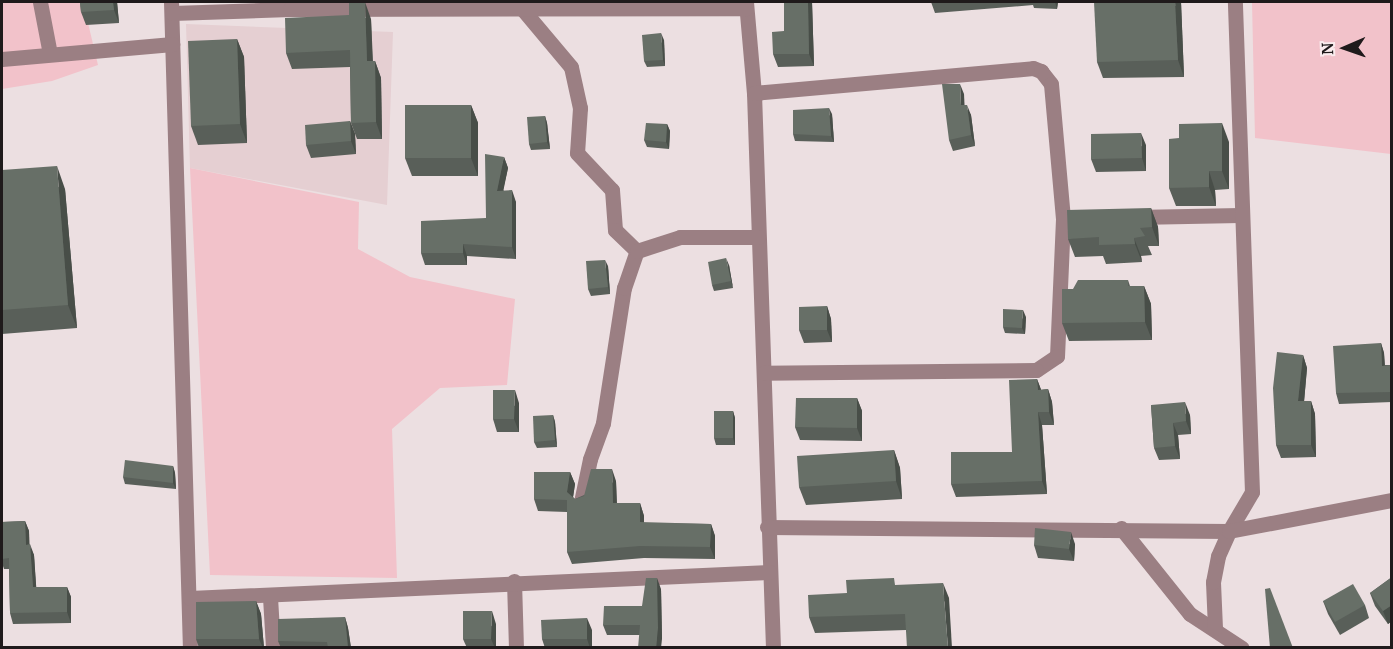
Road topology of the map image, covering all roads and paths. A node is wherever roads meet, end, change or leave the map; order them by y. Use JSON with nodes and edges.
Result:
{"nodes":[{"id":1,"x":40,"y":2,"type":"edge"},
{"id":2,"x":1235,"y":2,"type":"edge"},
{"id":3,"x":294,"y":5,"type":"edge"},
{"id":4,"x":746,"y":5,"type":"edge"},
{"id":5,"x":171,"y":7,"type":"edge"},
{"id":6,"x":498,"y":7,"type":"edge"},
{"id":7,"x":524,"y":12,"type":"junction"},
{"id":8,"x":172,"y":44,"type":"junction"},
{"id":9,"x":50,"y":54,"type":"junction"},
{"id":10,"x":2,"y":59,"type":"edge"},
{"id":11,"x":754,"y":93,"type":"junction"},
{"id":12,"x":1240,"y":215,"type":"junction"},
{"id":13,"x":1122,"y":218,"type":"edge"},
{"id":14,"x":758,"y":237,"type":"junction"},
{"id":15,"x":637,"y":251,"type":"junction"},
{"id":16,"x":764,"y":374,"type":"junction"},
{"id":17,"x":1392,"y":500,"type":"edge"},
{"id":18,"x":581,"y":502,"type":"edge"},
{"id":19,"x":767,"y":528,"type":"junction"},
{"id":20,"x":1121,"y":528,"type":"junction"},
{"id":21,"x":1229,"y":531,"type":"junction"},
{"id":22,"x":768,"y":572,"type":"junction"},
{"id":23,"x":514,"y":581,"type":"junction"},
{"id":24,"x":270,"y":597,"type":"junction"},
{"id":25,"x":190,"y":598,"type":"junction"},
{"id":26,"x":1215,"y":627,"type":"junction"},
{"id":27,"x":1237,"y":646,"type":"edge"},
{"id":28,"x":190,"y":648,"type":"edge"},
{"id":29,"x":273,"y":648,"type":"edge"},
{"id":30,"x":516,"y":648,"type":"edge"},
{"id":31,"x":773,"y":648,"type":"edge"}],
"edges":[{"from":1,"to":9,"type":"street"},
{"from":2,"to":12,"type":"street"},
{"from":3,"to":5,"type":"street"},
{"from":3,"to":6,"type":"street"},
{"from":4,"to":7,"type":"street"},
{"from":4,"to":11,"type":"street"},
{"from":5,"to":8,"type":"street"},
{"from":6,"to":7,"type":"street"},
{"from":7,"to":15,"type":"street"},
{"from":8,"to":9,"type":"street"},
{"from":8,"to":25,"type":"street"},
{"from":9,"to":10,"type":"street"},
{"from":11,"to":14,"type":"street"},
{"from":11,"to":16,"type":"street"},
{"from":12,"to":13,"type":"street"},
{"from":12,"to":21,"type":"street"},
{"from":14,"to":15,"type":"street"},
{"from":14,"to":16,"type":"street"},
{"from":15,"to":18,"type":"street"},
{"from":16,"to":19,"type":"street"},
{"from":17,"to":21,"type":"street"},
{"from":19,"to":20,"type":"street"},
{"from":19,"to":22,"type":"street"},
{"from":20,"to":21,"type":"street"},
{"from":20,"to":26,"type":"street"},
{"from":21,"to":26,"type":"street"},
{"from":22,"to":23,"type":"street"},
{"from":22,"to":31,"type":"street"},
{"from":23,"to":24,"type":"street"},
{"from":23,"to":30,"type":"street"},
{"from":24,"to":25,"type":"street"},
{"from":24,"to":29,"type":"street"},
{"from":25,"to":28,"type":"street"},
{"from":26,"to":27,"type":"street"}]}
